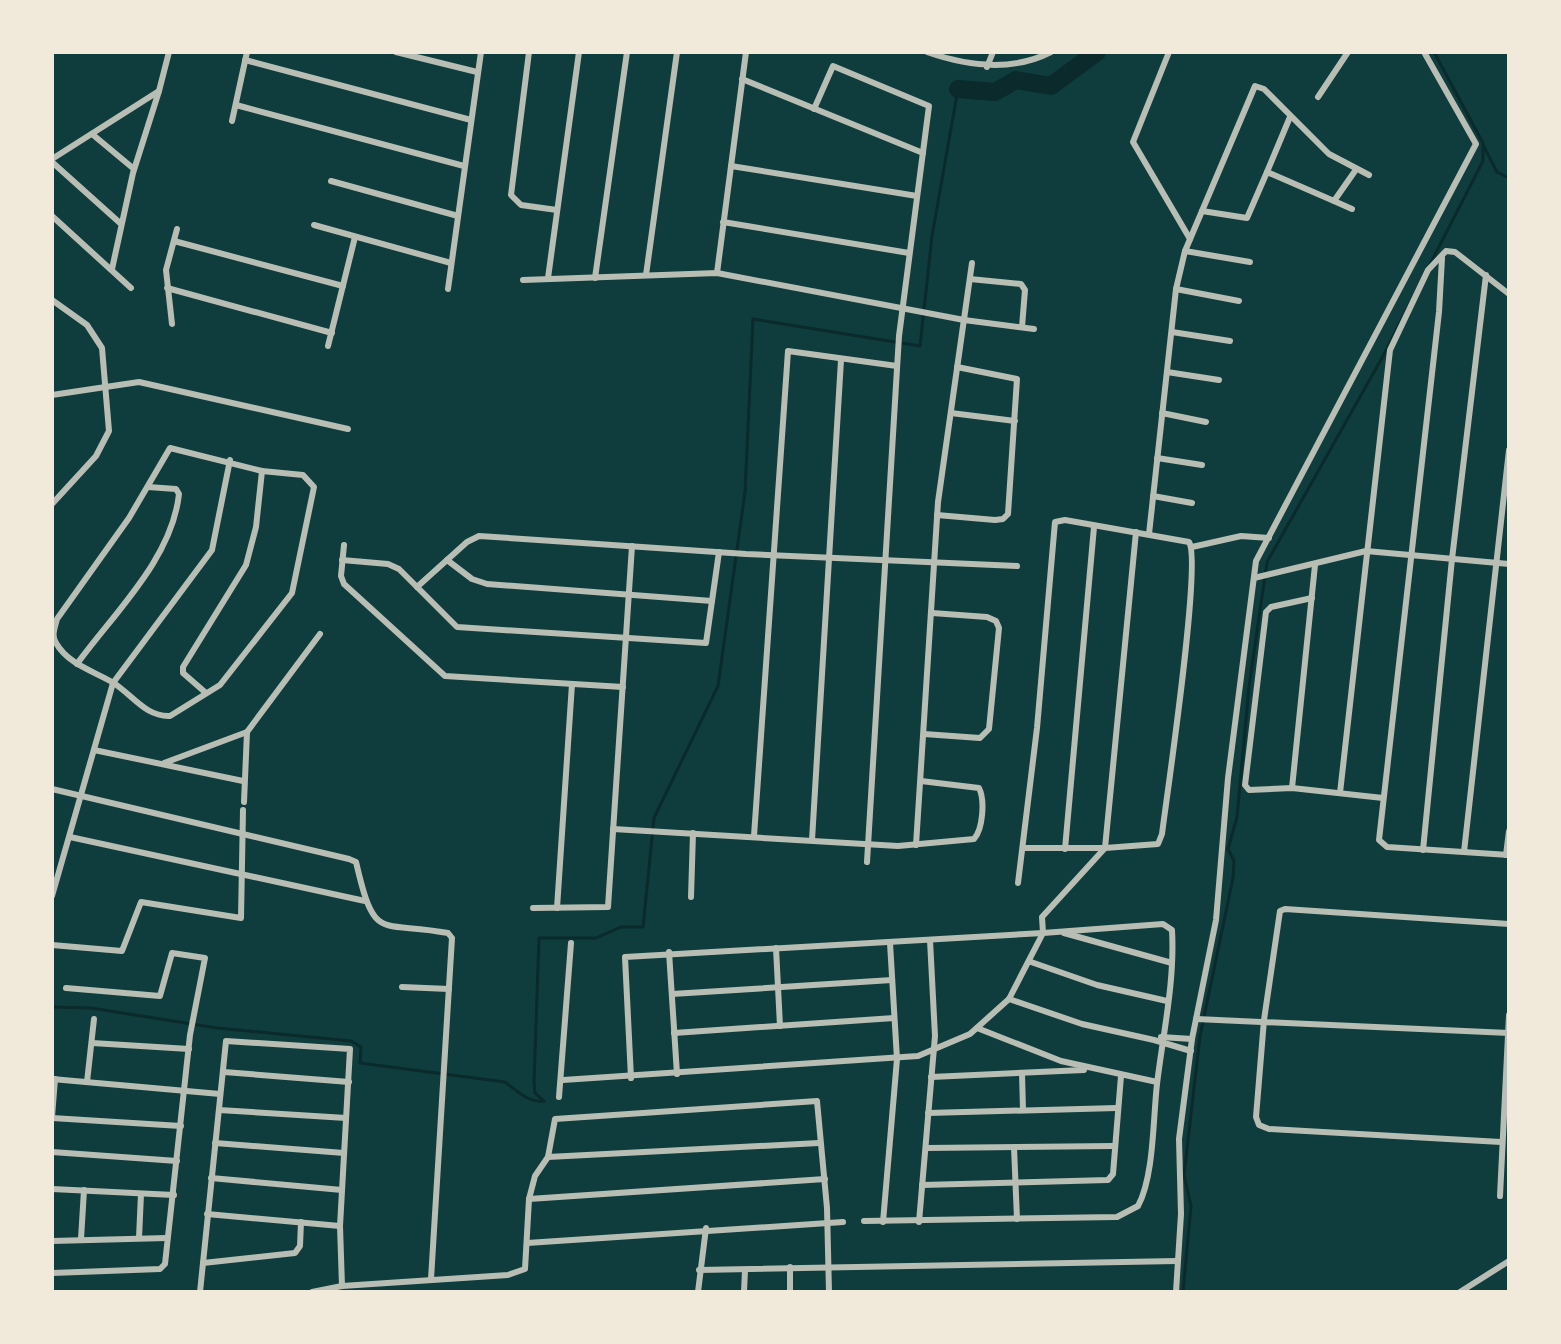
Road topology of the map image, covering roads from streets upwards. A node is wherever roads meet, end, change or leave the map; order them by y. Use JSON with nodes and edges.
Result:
{"nodes":[{"id":1,"x":169,"y":52,"type":"edge"},
{"id":2,"x":396,"y":52,"type":"edge"},
{"id":3,"x":481,"y":52,"type":"edge"},
{"id":4,"x":529,"y":52,"type":"edge"},
{"id":5,"x":579,"y":52,"type":"edge"},
{"id":6,"x":627,"y":52,"type":"edge"},
{"id":7,"x":677,"y":52,"type":"edge"},
{"id":8,"x":746,"y":52,"type":"edge"},
{"id":9,"x":927,"y":52,"type":"edge"},
{"id":10,"x":993,"y":52,"type":"edge"},
{"id":11,"x":1051,"y":52,"type":"edge"},
{"id":12,"x":1169,"y":52,"type":"edge"},
{"id":13,"x":1348,"y":52,"type":"edge"},
{"id":14,"x":1424,"y":52,"type":"edge"},
{"id":15,"x":941,"y":54,"type":"edge"},
{"id":16,"x":1042,"y":55,"type":"edge"},
{"id":17,"x":246,"y":56,"type":"edge"},
{"id":18,"x":987,"y":67,"type":"junction"},
{"id":19,"x":477,"y":72,"type":"junction"},
{"id":20,"x":742,"y":79,"type":"junction"},
{"id":21,"x":159,"y":91,"type":"junction"},
{"id":22,"x":1318,"y":97,"type":"dead end"},
{"id":23,"x":236,"y":105,"type":"junction"},
{"id":24,"x":814,"y":109,"type":"junction"},
{"id":25,"x":1290,"y":117,"type":"junction"},
{"id":26,"x":471,"y":120,"type":"junction"},
{"id":27,"x":232,"y":121,"type":"dead end"},
{"id":28,"x":92,"y":134,"type":"junction"},
{"id":29,"x":923,"y":153,"type":"junction"},
{"id":30,"x":52,"y":160,"type":"edge"},
{"id":31,"x":464,"y":166,"type":"junction"},
{"id":32,"x":731,"y":166,"type":"junction"},
{"id":33,"x":134,"y":169,"type":"junction"},
{"id":34,"x":1355,"y":171,"type":"junction"},
{"id":35,"x":1267,"y":172,"type":"junction"},
{"id":36,"x":1369,"y":175,"type":"dead end"},
{"id":37,"x":331,"y":181,"type":"dead end"},
{"id":38,"x":917,"y":196,"type":"junction"},
{"id":39,"x":1334,"y":201,"type":"junction"},
{"id":40,"x":1352,"y":209,"type":"dead end"},
{"id":41,"x":557,"y":210,"type":"junction"},
{"id":42,"x":1202,"y":211,"type":"junction"},
{"id":43,"x":52,"y":216,"type":"edge"},
{"id":44,"x":458,"y":216,"type":"junction"},
{"id":45,"x":723,"y":222,"type":"junction"},
{"id":46,"x":120,"y":223,"type":"junction"},
{"id":47,"x":314,"y":225,"type":"dead end"},
{"id":48,"x":177,"y":229,"type":"dead end"},
{"id":49,"x":355,"y":237,"type":"junction"},
{"id":50,"x":1190,"y":239,"type":"junction"},
{"id":51,"x":174,"y":241,"type":"junction"},
{"id":52,"x":1185,"y":251,"type":"junction"},
{"id":53,"x":909,"y":253,"type":"junction"},
{"id":54,"x":1442,"y":258,"type":"junction"},
{"id":55,"x":1250,"y":262,"type":"dead end"},
{"id":56,"x":451,"y":263,"type":"junction"},
{"id":57,"x":972,"y":263,"type":"dead end"},
{"id":58,"x":112,"y":269,"type":"junction"},
{"id":59,"x":717,"y":273,"type":"junction"},
{"id":60,"x":646,"y":275,"type":"junction"},
{"id":61,"x":1486,"y":275,"type":"junction"},
{"id":62,"x":548,"y":278,"type":"junction"},
{"id":63,"x":595,"y":278,"type":"junction"},
{"id":64,"x":970,"y":279,"type":"junction"},
{"id":65,"x":523,"y":280,"type":"dead end"},
{"id":66,"x":343,"y":286,"type":"junction"},
{"id":67,"x":131,"y":288,"type":"dead end"},
{"id":68,"x":167,"y":288,"type":"junction"},
{"id":69,"x":448,"y":289,"type":"dead end"},
{"id":70,"x":1176,"y":289,"type":"junction"},
{"id":71,"x":1509,"y":294,"type":"edge"},
{"id":72,"x":52,"y":300,"type":"edge"},
{"id":73,"x":1239,"y":301,"type":"dead end"},
{"id":74,"x":901,"y":308,"type":"junction"},
{"id":75,"x":964,"y":320,"type":"junction"},
{"id":76,"x":172,"y":324,"type":"dead end"},
{"id":77,"x":1022,"y":327,"type":"junction"},
{"id":78,"x":1034,"y":329,"type":"dead end"},
{"id":79,"x":1172,"y":332,"type":"junction"},
{"id":80,"x":332,"y":333,"type":"junction"},
{"id":81,"x":1230,"y":341,"type":"dead end"},
{"id":82,"x":328,"y":346,"type":"dead end"},
{"id":83,"x":841,"y":360,"type":"junction"},
{"id":84,"x":897,"y":366,"type":"junction"},
{"id":85,"x":957,"y":367,"type":"junction"},
{"id":86,"x":1167,"y":372,"type":"junction"},
{"id":87,"x":1219,"y":380,"type":"dead end"},
{"id":88,"x":106,"y":387,"type":"junction"},
{"id":89,"x":52,"y":395,"type":"edge"},
{"id":90,"x":951,"y":413,"type":"junction"},
{"id":91,"x":1162,"y":413,"type":"junction"},
{"id":92,"x":1015,"y":421,"type":"junction"},
{"id":93,"x":1206,"y":422,"type":"dead end"},
{"id":94,"x":348,"y":429,"type":"dead end"},
{"id":95,"x":1509,"y":450,"type":"edge"},
{"id":96,"x":1157,"y":458,"type":"junction"},
{"id":97,"x":230,"y":460,"type":"junction"},
{"id":98,"x":1202,"y":465,"type":"dead end"},
{"id":99,"x":262,"y":471,"type":"junction"},
{"id":100,"x":148,"y":487,"type":"junction"},
{"id":101,"x":1153,"y":496,"type":"junction"},
{"id":102,"x":1192,"y":503,"type":"dead end"},
{"id":103,"x":52,"y":504,"type":"edge"},
{"id":104,"x":937,"y":515,"type":"junction"},
{"id":105,"x":1094,"y":527,"type":"junction"},
{"id":106,"x":1136,"y":532,"type":"junction"},
{"id":107,"x":1149,"y":534,"type":"junction"},
{"id":108,"x":1269,"y":538,"type":"junction"},
{"id":109,"x":344,"y":545,"type":"dead end"},
{"id":110,"x":632,"y":546,"type":"junction"},
{"id":111,"x":1192,"y":547,"type":"junction"},
{"id":112,"x":1366,"y":551,"type":"junction"},
{"id":113,"x":719,"y":552,"type":"junction"},
{"id":114,"x":773,"y":555,"type":"junction"},
{"id":115,"x":1410,"y":555,"type":"junction"},
{"id":116,"x":828,"y":558,"type":"junction"},
{"id":117,"x":1452,"y":559,"type":"junction"},
{"id":118,"x":342,"y":560,"type":"junction"},
{"id":119,"x":447,"y":560,"type":"junction"},
{"id":120,"x":885,"y":560,"type":"junction"},
{"id":121,"x":935,"y":563,"type":"junction"},
{"id":122,"x":1496,"y":563,"type":"junction"},
{"id":123,"x":1509,"y":564,"type":"edge"},
{"id":124,"x":1315,"y":565,"type":"junction"},
{"id":125,"x":1017,"y":566,"type":"dead end"},
{"id":126,"x":1261,"y":577,"type":"junction"},
{"id":127,"x":417,"y":587,"type":"junction"},
{"id":128,"x":629,"y":595,"type":"junction"},
{"id":129,"x":1312,"y":598,"type":"junction"},
{"id":130,"x":712,"y":601,"type":"junction"},
{"id":131,"x":932,"y":613,"type":"junction"},
{"id":132,"x":320,"y":634,"type":"dead end"},
{"id":133,"x":626,"y":640,"type":"junction"},
{"id":134,"x":77,"y":664,"type":"junction"},
{"id":135,"x":113,"y":683,"type":"junction"},
{"id":136,"x":572,"y":684,"type":"junction"},
{"id":137,"x":623,"y":687,"type":"junction"},
{"id":138,"x":206,"y":693,"type":"junction"},
{"id":139,"x":247,"y":732,"type":"junction"},
{"id":140,"x":924,"y":734,"type":"junction"},
{"id":141,"x":94,"y":750,"type":"junction"},
{"id":142,"x":162,"y":764,"type":"junction"},
{"id":143,"x":243,"y":781,"type":"junction"},
{"id":144,"x":921,"y":781,"type":"junction"},
{"id":145,"x":1292,"y":788,"type":"junction"},
{"id":146,"x":52,"y":789,"type":"edge"},
{"id":147,"x":1340,"y":793,"type":"junction"},
{"id":148,"x":81,"y":795,"type":"junction"},
{"id":149,"x":1383,"y":798,"type":"junction"},
{"id":150,"x":613,"y":829,"type":"junction"},
{"id":151,"x":1509,"y":831,"type":"edge"},
{"id":152,"x":244,"y":832,"type":"junction"},
{"id":153,"x":693,"y":833,"type":"junction"},
{"id":154,"x":754,"y":836,"type":"junction"},
{"id":155,"x":70,"y":837,"type":"junction"},
{"id":156,"x":812,"y":840,"type":"junction"},
{"id":157,"x":868,"y":843,"type":"junction"},
{"id":158,"x":916,"y":845,"type":"junction"},
{"id":159,"x":1023,"y":848,"type":"junction"},
{"id":160,"x":1105,"y":848,"type":"junction"},
{"id":161,"x":1065,"y":849,"type":"junction"},
{"id":162,"x":1423,"y":850,"type":"junction"},
{"id":163,"x":1464,"y":852,"type":"junction"},
{"id":164,"x":1508,"y":855,"type":"edge"},
{"id":165,"x":867,"y":862,"type":"dead end"},
{"id":166,"x":241,"y":873,"type":"junction"},
{"id":167,"x":1018,"y":883,"type":"dead end"},
{"id":168,"x":52,"y":896,"type":"edge"},
{"id":169,"x":691,"y":897,"type":"dead end"},
{"id":170,"x":365,"y":901,"type":"junction"},
{"id":171,"x":533,"y":908,"type":"dead end"},
{"id":172,"x":557,"y":908,"type":"junction"},
{"id":173,"x":1509,"y":924,"type":"edge"},
{"id":174,"x":1061,"y":932,"type":"junction"},
{"id":175,"x":1043,"y":933,"type":"junction"},
{"id":176,"x":930,"y":940,"type":"junction"},
{"id":177,"x":571,"y":943,"type":"dead end"},
{"id":178,"x":890,"y":943,"type":"junction"},
{"id":179,"x":52,"y":945,"type":"edge"},
{"id":180,"x":776,"y":948,"type":"junction"},
{"id":181,"x":669,"y":952,"type":"junction"},
{"id":182,"x":1031,"y":962,"type":"junction"},
{"id":183,"x":1172,"y":963,"type":"junction"},
{"id":184,"x":892,"y":980,"type":"junction"},
{"id":185,"x":402,"y":987,"type":"dead end"},
{"id":186,"x":779,"y":987,"type":"junction"},
{"id":187,"x":66,"y":988,"type":"dead end"},
{"id":188,"x":449,"y":989,"type":"junction"},
{"id":189,"x":672,"y":994,"type":"junction"},
{"id":190,"x":1009,"y":999,"type":"junction"},
{"id":191,"x":1167,"y":1001,"type":"junction"},
{"id":192,"x":1509,"y":1015,"type":"edge"},
{"id":193,"x":894,"y":1018,"type":"junction"},
{"id":194,"x":94,"y":1019,"type":"dead end"},
{"id":195,"x":1196,"y":1019,"type":"junction"},
{"id":196,"x":1264,"y":1020,"type":"junction"},
{"id":197,"x":780,"y":1026,"type":"junction"},
{"id":198,"x":977,"y":1028,"type":"junction"},
{"id":199,"x":674,"y":1033,"type":"junction"},
{"id":200,"x":1509,"y":1033,"type":"edge"},
{"id":201,"x":1192,"y":1039,"type":"junction"},
{"id":202,"x":1162,"y":1040,"type":"junction"},
{"id":203,"x":92,"y":1043,"type":"junction"},
{"id":204,"x":189,"y":1049,"type":"junction"},
{"id":205,"x":934,"y":1051,"type":"junction"},
{"id":206,"x":1191,"y":1051,"type":"junction"},
{"id":207,"x":897,"y":1059,"type":"junction"},
{"id":208,"x":1092,"y":1070,"type":"junction"},
{"id":209,"x":224,"y":1072,"type":"junction"},
{"id":210,"x":1022,"y":1073,"type":"junction"},
{"id":211,"x":677,"y":1074,"type":"junction"},
{"id":212,"x":1121,"y":1076,"type":"junction"},
{"id":213,"x":931,"y":1077,"type":"junction"},
{"id":214,"x":631,"y":1078,"type":"junction"},
{"id":215,"x":54,"y":1079,"type":"edge"},
{"id":216,"x":563,"y":1080,"type":"junction"},
{"id":217,"x":87,"y":1082,"type":"junction"},
{"id":218,"x":349,"y":1082,"type":"junction"},
{"id":219,"x":1157,"y":1082,"type":"junction"},
{"id":220,"x":185,"y":1091,"type":"junction"},
{"id":221,"x":220,"y":1094,"type":"junction"},
{"id":222,"x":559,"y":1097,"type":"dead end"},
{"id":223,"x":1117,"y":1108,"type":"junction"},
{"id":224,"x":219,"y":1110,"type":"junction"},
{"id":225,"x":1023,"y":1110,"type":"junction"},
{"id":226,"x":928,"y":1113,"type":"junction"},
{"id":227,"x":52,"y":1118,"type":"edge"},
{"id":228,"x":346,"y":1118,"type":"junction"},
{"id":229,"x":181,"y":1126,"type":"junction"},
{"id":230,"x":1501,"y":1142,"type":"junction"},
{"id":231,"x":215,"y":1143,"type":"junction"},
{"id":232,"x":819,"y":1143,"type":"junction"},
{"id":233,"x":1114,"y":1146,"type":"junction"},
{"id":234,"x":1014,"y":1147,"type":"junction"},
{"id":235,"x":926,"y":1148,"type":"junction"},
{"id":236,"x":52,"y":1152,"type":"edge"},
{"id":237,"x":344,"y":1153,"type":"junction"},
{"id":238,"x":548,"y":1157,"type":"junction"},
{"id":239,"x":177,"y":1161,"type":"junction"},
{"id":240,"x":211,"y":1178,"type":"junction"},
{"id":241,"x":825,"y":1179,"type":"junction"},
{"id":242,"x":1016,"y":1184,"type":"junction"},
{"id":243,"x":922,"y":1185,"type":"junction"},
{"id":244,"x":52,"y":1189,"type":"edge"},
{"id":245,"x":84,"y":1190,"type":"junction"},
{"id":246,"x":342,"y":1190,"type":"junction"},
{"id":247,"x":141,"y":1194,"type":"junction"},
{"id":248,"x":174,"y":1195,"type":"junction"},
{"id":249,"x":1500,"y":1196,"type":"dead end"},
{"id":250,"x":529,"y":1199,"type":"junction"},
{"id":251,"x":207,"y":1214,"type":"junction"},
{"id":252,"x":1017,"y":1219,"type":"junction"},
{"id":253,"x":864,"y":1221,"type":"dead end"},
{"id":254,"x":301,"y":1222,"type":"junction"},
{"id":255,"x":828,"y":1222,"type":"junction"},
{"id":256,"x":843,"y":1222,"type":"dead end"},
{"id":257,"x":883,"y":1222,"type":"junction"},
{"id":258,"x":919,"y":1222,"type":"junction"},
{"id":259,"x":340,"y":1226,"type":"junction"},
{"id":260,"x":706,"y":1228,"type":"junction"},
{"id":261,"x":139,"y":1238,"type":"junction"},
{"id":262,"x":167,"y":1238,"type":"junction"},
{"id":263,"x":81,"y":1239,"type":"junction"},
{"id":264,"x":52,"y":1241,"type":"edge"},
{"id":265,"x":527,"y":1243,"type":"junction"},
{"id":266,"x":1177,"y":1261,"type":"junction"},
{"id":267,"x":1509,"y":1261,"type":"edge"},
{"id":268,"x":203,"y":1263,"type":"junction"},
{"id":269,"x":828,"y":1266,"type":"junction"},
{"id":270,"x":790,"y":1267,"type":"junction"},
{"id":271,"x":699,"y":1270,"type":"junction"},
{"id":272,"x":745,"y":1270,"type":"junction"},
{"id":273,"x":52,"y":1273,"type":"edge"},
{"id":274,"x":431,"y":1279,"type":"junction"},
{"id":275,"x":342,"y":1286,"type":"junction"},
{"id":276,"x":200,"y":1292,"type":"edge"},
{"id":277,"x":312,"y":1292,"type":"edge"},
{"id":278,"x":698,"y":1292,"type":"edge"},
{"id":279,"x":744,"y":1292,"type":"edge"},
{"id":280,"x":790,"y":1292,"type":"edge"},
{"id":281,"x":829,"y":1292,"type":"edge"},
{"id":282,"x":1176,"y":1292,"type":"edge"},
{"id":283,"x":1460,"y":1292,"type":"edge"}],
"edges":[{"from":1,"to":21,"type":"street"},
{"from":2,"to":19,"type":"street"},
{"from":3,"to":19,"type":"street"},
{"from":4,"to":41,"type":"street"},
{"from":5,"to":41,"type":"street"},
{"from":6,"to":63,"type":"street"},
{"from":7,"to":60,"type":"street"},
{"from":8,"to":20,"type":"street"},
{"from":9,"to":15,"type":"street"},
{"from":10,"to":18,"type":"street"},
{"from":11,"to":16,"type":"street"},
{"from":12,"to":50,"type":"street"},
{"from":13,"to":22,"type":"street"},
{"from":14,"to":108,"type":"street"},
{"from":15,"to":18,"type":"street"},
{"from":16,"to":18,"type":"street"},
{"from":17,"to":23,"type":"street"},
{"from":17,"to":26,"type":"street"},
{"from":19,"to":26,"type":"street"},
{"from":20,"to":24,"type":"street"},
{"from":20,"to":32,"type":"street"},
{"from":21,"to":28,"type":"street"},
{"from":21,"to":33,"type":"street"},
{"from":23,"to":27,"type":"street"},
{"from":23,"to":31,"type":"street"},
{"from":24,"to":29,"type":"street"},
{"from":24,"to":29,"type":"street"},
{"from":25,"to":34,"type":"street"},
{"from":25,"to":35,"type":"street"},
{"from":25,"to":42,"type":"street"},
{"from":26,"to":31,"type":"street"},
{"from":28,"to":30,"type":"street"},
{"from":28,"to":33,"type":"street"},
{"from":29,"to":38,"type":"street"},
{"from":30,"to":46,"type":"street"},
{"from":31,"to":44,"type":"street"},
{"from":32,"to":38,"type":"street"},
{"from":32,"to":45,"type":"street"},
{"from":33,"to":46,"type":"street"},
{"from":34,"to":36,"type":"street"},
{"from":34,"to":39,"type":"street"},
{"from":35,"to":39,"type":"street"},
{"from":35,"to":42,"type":"street"},
{"from":37,"to":44,"type":"street"},
{"from":38,"to":53,"type":"street"},
{"from":39,"to":40,"type":"street"},
{"from":41,"to":62,"type":"street"},
{"from":42,"to":50,"type":"street"},
{"from":43,"to":58,"type":"street"},
{"from":44,"to":56,"type":"street"},
{"from":45,"to":53,"type":"street"},
{"from":45,"to":59,"type":"street"},
{"from":46,"to":58,"type":"street"},
{"from":47,"to":49,"type":"street"},
{"from":48,"to":51,"type":"street"},
{"from":49,"to":56,"type":"street"},
{"from":49,"to":66,"type":"street"},
{"from":50,"to":52,"type":"street"},
{"from":51,"to":66,"type":"street"},
{"from":51,"to":68,"type":"street"},
{"from":52,"to":55,"type":"street"},
{"from":52,"to":70,"type":"street"},
{"from":53,"to":74,"type":"street"},
{"from":54,"to":61,"type":"street"},
{"from":54,"to":112,"type":"street"},
{"from":54,"to":115,"type":"street"},
{"from":56,"to":69,"type":"street"},
{"from":57,"to":64,"type":"street"},
{"from":58,"to":67,"type":"street"},
{"from":59,"to":60,"type":"street"},
{"from":59,"to":74,"type":"street"},
{"from":60,"to":63,"type":"street"},
{"from":61,"to":71,"type":"street"},
{"from":61,"to":117,"type":"street"},
{"from":62,"to":63,"type":"street"},
{"from":62,"to":65,"type":"street"},
{"from":64,"to":75,"type":"street"},
{"from":64,"to":77,"type":"street"},
{"from":66,"to":80,"type":"street"},
{"from":68,"to":76,"type":"street"},
{"from":68,"to":80,"type":"street"},
{"from":70,"to":73,"type":"street"},
{"from":70,"to":79,"type":"street"},
{"from":72,"to":88,"type":"street"},
{"from":74,"to":75,"type":"street"},
{"from":74,"to":84,"type":"street"},
{"from":75,"to":77,"type":"street"},
{"from":75,"to":85,"type":"street"},
{"from":77,"to":78,"type":"street"},
{"from":79,"to":81,"type":"street"},
{"from":79,"to":86,"type":"street"},
{"from":80,"to":82,"type":"street"},
{"from":83,"to":84,"type":"street"},
{"from":83,"to":114,"type":"street"},
{"from":83,"to":116,"type":"street"},
{"from":84,"to":120,"type":"street"},
{"from":85,"to":90,"type":"street"},
{"from":85,"to":92,"type":"street"},
{"from":86,"to":87,"type":"street"},
{"from":86,"to":91,"type":"street"},
{"from":88,"to":89,"type":"street"},
{"from":88,"to":94,"type":"street"},
{"from":88,"to":103,"type":"street"},
{"from":90,"to":92,"type":"street"},
{"from":90,"to":104,"type":"street"},
{"from":91,"to":93,"type":"street"},
{"from":91,"to":96,"type":"street"},
{"from":92,"to":104,"type":"street"},
{"from":95,"to":122,"type":"street"},
{"from":96,"to":98,"type":"street"},
{"from":96,"to":101,"type":"street"},
{"from":97,"to":99,"type":"street"},
{"from":97,"to":100,"type":"street"},
{"from":97,"to":135,"type":"street"},
{"from":99,"to":138,"type":"street"},
{"from":99,"to":138,"type":"street"},
{"from":100,"to":134,"type":"street"},
{"from":100,"to":134,"type":"street"},
{"from":101,"to":102,"type":"street"},
{"from":101,"to":107,"type":"street"},
{"from":104,"to":121,"type":"street"},
{"from":105,"to":106,"type":"street"},
{"from":105,"to":159,"type":"street"},
{"from":105,"to":161,"type":"street"},
{"from":106,"to":107,"type":"street"},
{"from":106,"to":160,"type":"street"},
{"from":107,"to":111,"type":"street"},
{"from":108,"to":111,"type":"street"},
{"from":108,"to":126,"type":"street"},
{"from":109,"to":118,"type":"street"},
{"from":110,"to":113,"type":"street"},
{"from":110,"to":119,"type":"street"},
{"from":110,"to":128,"type":"street"},
{"from":111,"to":160,"type":"street"},
{"from":112,"to":115,"type":"street"},
{"from":112,"to":124,"type":"street"},
{"from":112,"to":147,"type":"street"},
{"from":113,"to":114,"type":"street"},
{"from":113,"to":130,"type":"street"},
{"from":114,"to":116,"type":"street"},
{"from":114,"to":154,"type":"street"},
{"from":115,"to":117,"type":"street"},
{"from":115,"to":149,"type":"street"},
{"from":116,"to":120,"type":"street"},
{"from":116,"to":156,"type":"street"},
{"from":117,"to":122,"type":"street"},
{"from":117,"to":162,"type":"street"},
{"from":118,"to":127,"type":"street"},
{"from":118,"to":136,"type":"street"},
{"from":119,"to":127,"type":"street"},
{"from":119,"to":128,"type":"street"},
{"from":120,"to":121,"type":"street"},
{"from":120,"to":157,"type":"street"},
{"from":121,"to":125,"type":"street"},
{"from":121,"to":131,"type":"street"},
{"from":122,"to":123,"type":"street"},
{"from":122,"to":163,"type":"street"},
{"from":124,"to":126,"type":"street"},
{"from":124,"to":129,"type":"street"},
{"from":126,"to":195,"type":"street"},
{"from":127,"to":133,"type":"street"},
{"from":128,"to":130,"type":"street"},
{"from":128,"to":133,"type":"street"},
{"from":129,"to":145,"type":"street"},
{"from":129,"to":145,"type":"street"},
{"from":130,"to":133,"type":"street"},
{"from":131,"to":140,"type":"street"},
{"from":131,"to":140,"type":"street"},
{"from":132,"to":139,"type":"street"},
{"from":133,"to":137,"type":"street"},
{"from":134,"to":135,"type":"street"},
{"from":135,"to":138,"type":"street"},
{"from":135,"to":141,"type":"street"},
{"from":136,"to":137,"type":"street"},
{"from":136,"to":172,"type":"street"},
{"from":137,"to":150,"type":"street"},
{"from":139,"to":142,"type":"street"},
{"from":139,"to":143,"type":"street"},
{"from":140,"to":144,"type":"street"},
{"from":141,"to":142,"type":"street"},
{"from":141,"to":148,"type":"street"},
{"from":142,"to":143,"type":"street"},
{"from":143,"to":152,"type":"street"},
{"from":144,"to":158,"type":"street"},
{"from":144,"to":158,"type":"street"},
{"from":145,"to":147,"type":"street"},
{"from":146,"to":148,"type":"street"},
{"from":147,"to":149,"type":"street"},
{"from":148,"to":152,"type":"street"},
{"from":148,"to":155,"type":"street"},
{"from":149,"to":162,"type":"street"},
{"from":150,"to":153,"type":"street"},
{"from":150,"to":172,"type":"street"},
{"from":151,"to":164,"type":"street"},
{"from":152,"to":166,"type":"street"},
{"from":152,"to":170,"type":"street"},
{"from":153,"to":154,"type":"street"},
{"from":153,"to":169,"type":"street"},
{"from":154,"to":156,"type":"street"},
{"from":155,"to":166,"type":"street"},
{"from":155,"to":168,"type":"street"},
{"from":156,"to":157,"type":"street"},
{"from":157,"to":158,"type":"street"},
{"from":157,"to":165,"type":"street"},
{"from":159,"to":161,"type":"street"},
{"from":159,"to":167,"type":"street"},
{"from":160,"to":161,"type":"street"},
{"from":160,"to":175,"type":"street"},
{"from":162,"to":163,"type":"street"},
{"from":163,"to":164,"type":"street"},
{"from":166,"to":170,"type":"street"},
{"from":166,"to":179,"type":"street"},
{"from":170,"to":188,"type":"street"},
{"from":171,"to":172,"type":"street"},
{"from":173,"to":196,"type":"street"},
{"from":174,"to":175,"type":"street"},
{"from":174,"to":183,"type":"street"},
{"from":174,"to":183,"type":"street"},
{"from":175,"to":176,"type":"street"},
{"from":175,"to":182,"type":"street"},
{"from":176,"to":178,"type":"street"},
{"from":176,"to":205,"type":"street"},
{"from":177,"to":216,"type":"street"},
{"from":178,"to":180,"type":"street"},
{"from":178,"to":184,"type":"street"},
{"from":180,"to":181,"type":"street"},
{"from":180,"to":186,"type":"street"},
{"from":181,"to":189,"type":"street"},
{"from":181,"to":214,"type":"street"},
{"from":182,"to":190,"type":"street"},
{"from":182,"to":191,"type":"street"},
{"from":183,"to":191,"type":"street"},
{"from":184,"to":186,"type":"street"},
{"from":184,"to":193,"type":"street"},
{"from":185,"to":188,"type":"street"},
{"from":186,"to":189,"type":"street"},
{"from":186,"to":197,"type":"street"},
{"from":187,"to":204,"type":"street"},
{"from":188,"to":274,"type":"street"},
{"from":189,"to":199,"type":"street"},
{"from":190,"to":198,"type":"street"},
{"from":190,"to":202,"type":"street"},
{"from":191,"to":202,"type":"street"},
{"from":192,"to":200,"type":"street"},
{"from":193,"to":197,"type":"street"},
{"from":193,"to":207,"type":"street"},
{"from":194,"to":203,"type":"street"},
{"from":195,"to":196,"type":"street"},
{"from":195,"to":201,"type":"street"},
{"from":196,"to":200,"type":"street"},
{"from":196,"to":230,"type":"street"},
{"from":197,"to":199,"type":"street"},
{"from":198,"to":205,"type":"street"},
{"from":198,"to":208,"type":"street"},
{"from":199,"to":211,"type":"street"},
{"from":200,"to":230,"type":"street"},
{"from":201,"to":202,"type":"street"},
{"from":201,"to":206,"type":"street"},
{"from":202,"to":206,"type":"street"},
{"from":202,"to":219,"type":"street"},
{"from":203,"to":204,"type":"street"},
{"from":203,"to":217,"type":"street"},
{"from":204,"to":220,"type":"street"},
{"from":205,"to":207,"type":"street"},
{"from":205,"to":213,"type":"street"},
{"from":206,"to":266,"type":"street"},
{"from":207,"to":211,"type":"street"},
{"from":207,"to":257,"type":"street"},
{"from":208,"to":210,"type":"street"},
{"from":208,"to":212,"type":"street"},
{"from":209,"to":218,"type":"street"},
{"from":209,"to":218,"type":"street"},
{"from":209,"to":221,"type":"street"},
{"from":210,"to":213,"type":"street"},
{"from":210,"to":225,"type":"street"},
{"from":211,"to":214,"type":"street"},
{"from":212,"to":219,"type":"street"},
{"from":212,"to":223,"type":"street"},
{"from":213,"to":226,"type":"street"},
{"from":214,"to":216,"type":"street"},
{"from":215,"to":217,"type":"street"},
{"from":215,"to":227,"type":"street"},
{"from":216,"to":222,"type":"street"},
{"from":217,"to":220,"type":"street"},
{"from":218,"to":228,"type":"street"},
{"from":219,"to":252,"type":"street"},
{"from":220,"to":221,"type":"street"},
{"from":220,"to":229,"type":"street"},
{"from":221,"to":224,"type":"street"},
{"from":223,"to":225,"type":"street"},
{"from":223,"to":233,"type":"street"},
{"from":224,"to":228,"type":"street"},
{"from":224,"to":231,"type":"street"},
{"from":225,"to":226,"type":"street"},
{"from":226,"to":235,"type":"street"},
{"from":227,"to":229,"type":"street"},
{"from":228,"to":237,"type":"street"},
{"from":229,"to":239,"type":"street"},
{"from":230,"to":249,"type":"street"},
{"from":231,"to":237,"type":"street"},
{"from":231,"to":240,"type":"street"},
{"from":232,"to":238,"type":"street"},
{"from":232,"to":238,"type":"street"},
{"from":232,"to":241,"type":"street"},
{"from":233,"to":234,"type":"street"},
{"from":233,"to":242,"type":"street"},
{"from":234,"to":235,"type":"street"},
{"from":234,"to":242,"type":"street"},
{"from":235,"to":243,"type":"street"},
{"from":236,"to":239,"type":"street"},
{"from":237,"to":246,"type":"street"},
{"from":238,"to":250,"type":"street"},
{"from":239,"to":248,"type":"street"},
{"from":240,"to":246,"type":"street"},
{"from":240,"to":251,"type":"street"},
{"from":241,"to":250,"type":"street"},
{"from":241,"to":255,"type":"street"},
{"from":242,"to":243,"type":"street"},
{"from":242,"to":252,"type":"street"},
{"from":243,"to":258,"type":"street"},
{"from":244,"to":245,"type":"street"},
{"from":245,"to":247,"type":"street"},
{"from":245,"to":263,"type":"street"},
{"from":246,"to":259,"type":"street"},
{"from":247,"to":248,"type":"street"},
{"from":247,"to":261,"type":"street"},
{"from":248,"to":262,"type":"street"},
{"from":250,"to":265,"type":"street"},
{"from":251,"to":254,"type":"street"},
{"from":251,"to":268,"type":"street"},
{"from":252,"to":258,"type":"street"},
{"from":253,"to":257,"type":"street"},
{"from":254,"to":259,"type":"street"},
{"from":254,"to":268,"type":"street"},
{"from":255,"to":256,"type":"street"},
{"from":255,"to":260,"type":"street"},
{"from":255,"to":269,"type":"street"},
{"from":257,"to":258,"type":"street"},
{"from":259,"to":275,"type":"street"},
{"from":260,"to":265,"type":"street"},
{"from":260,"to":271,"type":"street"},
{"from":261,"to":262,"type":"street"},
{"from":261,"to":263,"type":"street"},
{"from":262,"to":273,"type":"street"},
{"from":263,"to":264,"type":"street"},
{"from":265,"to":274,"type":"street"},
{"from":266,"to":269,"type":"street"},
{"from":266,"to":282,"type":"street"},
{"from":267,"to":283,"type":"street"},
{"from":268,"to":276,"type":"street"},
{"from":269,"to":270,"type":"street"},
{"from":269,"to":281,"type":"street"},
{"from":270,"to":272,"type":"street"},
{"from":270,"to":280,"type":"street"},
{"from":271,"to":272,"type":"street"},
{"from":271,"to":278,"type":"street"},
{"from":272,"to":279,"type":"street"},
{"from":274,"to":275,"type":"street"},
{"from":275,"to":277,"type":"street"}]}
